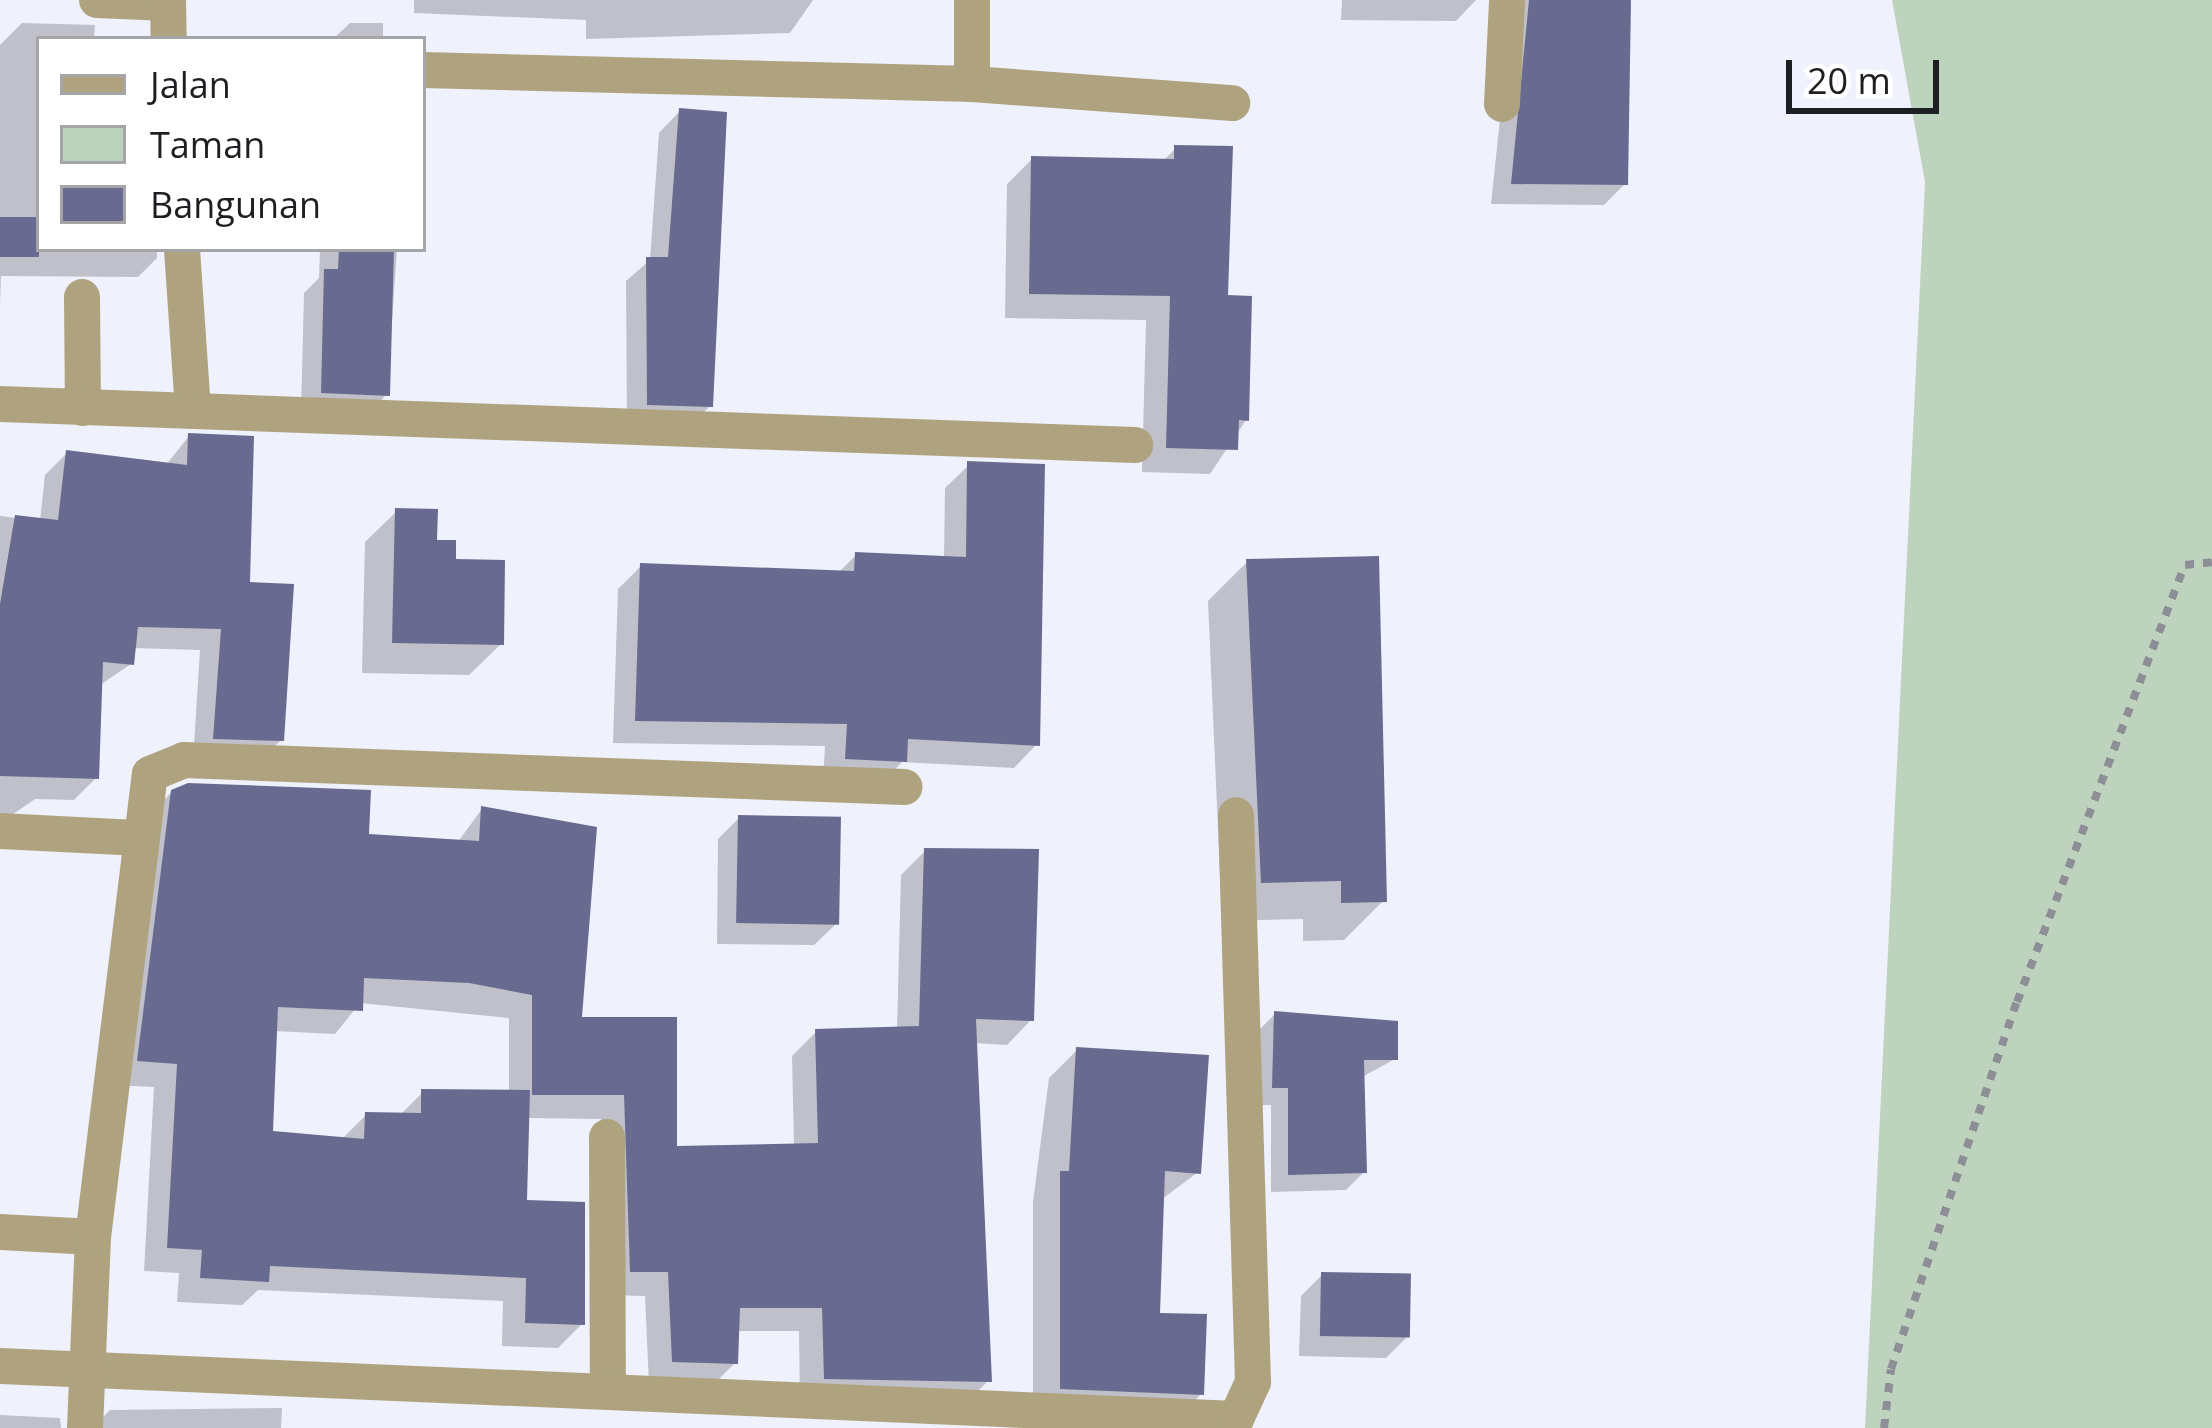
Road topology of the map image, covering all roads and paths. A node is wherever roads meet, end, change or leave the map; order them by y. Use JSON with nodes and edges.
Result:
{"nodes":[{"id":1,"x":97,"y":0,"type":"edge"},
{"id":2,"x":972,"y":0,"type":"edge"},
{"id":3,"x":1507,"y":0,"type":"edge"},
{"id":4,"x":168,"y":14,"type":"edge"},
{"id":5,"x":426,"y":70,"type":"edge"},
{"id":6,"x":972,"y":84,"type":"junction"},
{"id":7,"x":1232,"y":103,"type":"dead end"},
{"id":8,"x":1502,"y":104,"type":"dead end"},
{"id":9,"x":182,"y":252,"type":"edge"},
{"id":10,"x":82,"y":297,"type":"dead end"},
{"id":11,"x":0,"y":404,"type":"edge"},
{"id":12,"x":83,"y":408,"type":"junction"},
{"id":13,"x":193,"y":411,"type":"junction"},
{"id":14,"x":1135,"y":445,"type":"dead end"},
{"id":15,"x":2212,"y":562,"type":"edge"},
{"id":16,"x":904,"y":787,"type":"dead end"},
{"id":17,"x":1235,"y":815,"type":"dead end"},
{"id":18,"x":0,"y":831,"type":"edge"},
{"id":19,"x":136,"y":838,"type":"junction"},
{"id":20,"x":607,"y":1137,"type":"dead end"},
{"id":21,"x":0,"y":1232,"type":"edge"},
{"id":22,"x":94,"y":1238,"type":"junction"},
{"id":23,"x":0,"y":1366,"type":"edge"},
{"id":24,"x":89,"y":1370,"type":"junction"},
{"id":25,"x":608,"y":1390,"type":"junction"},
{"id":26,"x":85,"y":1428,"type":"edge"},
{"id":27,"x":1884,"y":1428,"type":"edge"}],
"edges":[{"from":1,"to":4,"type":"street"},
{"from":2,"to":6,"type":"street"},
{"from":3,"to":8,"type":"street"},
{"from":5,"to":6,"type":"street"},
{"from":6,"to":7,"type":"street"},
{"from":9,"to":13,"type":"street"},
{"from":10,"to":12,"type":"street"},
{"from":11,"to":12,"type":"street"},
{"from":12,"to":13,"type":"street"},
{"from":13,"to":14,"type":"street"},
{"from":15,"to":27,"type":"path"},
{"from":16,"to":19,"type":"street"},
{"from":17,"to":25,"type":"street"},
{"from":18,"to":19,"type":"street"},
{"from":19,"to":22,"type":"street"},
{"from":20,"to":25,"type":"street"},
{"from":21,"to":22,"type":"street"},
{"from":22,"to":24,"type":"street"},
{"from":23,"to":24,"type":"street"},
{"from":24,"to":25,"type":"street"},
{"from":24,"to":26,"type":"street"}]}
